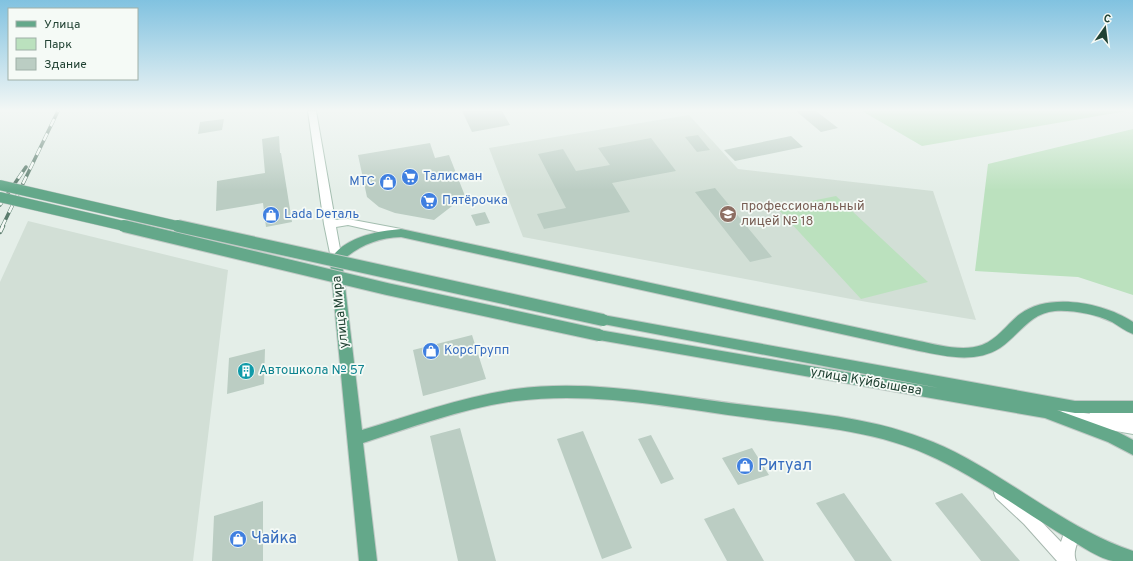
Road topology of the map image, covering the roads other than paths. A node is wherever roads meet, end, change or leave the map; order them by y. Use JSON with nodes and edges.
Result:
{"nodes":[{"id":1,"x":316,"y":137,"type":"edge"},
{"id":2,"x":0,"y":185,"type":"edge"},
{"id":3,"x":0,"y":197,"type":"edge"},
{"id":4,"x":329,"y":224,"type":"junction"},
{"id":5,"x":401,"y":233,"type":"junction"},
{"id":6,"x":336,"y":260,"type":"junction"},
{"id":7,"x":1132,"y":328,"type":"edge"},
{"id":8,"x":1074,"y":407,"type":"junction"},
{"id":9,"x":1133,"y":407,"type":"edge"},
{"id":10,"x":1046,"y":412,"type":"junction"},
{"id":11,"x":1133,"y":417,"type":"edge"},
{"id":12,"x":1133,"y":428,"type":"edge"},
{"id":13,"x":354,"y":439,"type":"junction"},
{"id":14,"x":1133,"y":448,"type":"edge"},
{"id":15,"x":988,"y":480,"type":"junction"},
{"id":16,"x":1072,"y":532,"type":"junction"},
{"id":17,"x":1066,"y":559,"type":"edge"},
{"id":18,"x":1129,"y":560,"type":"edge"},
{"id":19,"x":368,"y":561,"type":"edge"}],
"edges":[{"from":1,"to":4,"type":"main road","name":"улица Мира"},
{"from":2,"to":8,"type":"main road","name":"улица Куйбышева","bridge":true},
{"from":3,"to":10,"type":"main road","name":"улица Куйбышева","bridge":true},
{"from":4,"to":5,"type":"main road"},
{"from":4,"to":6,"type":"main road","name":"улица Мира"},
{"from":5,"to":6,"type":"main road"},
{"from":5,"to":7,"type":"main road"},
{"from":6,"to":13,"type":"main road","name":"улица Мира"},
{"from":8,"to":9,"type":"main road"},
{"from":8,"to":11,"type":"main road","name":"улица Куйбышева"},
{"from":10,"to":12,"type":"main road","name":"улица Куйбышева"},
{"from":10,"to":14,"type":"main road"},
{"from":13,"to":15,"type":"main road"},
{"from":13,"to":19,"type":"main road","name":"улица Мира"},
{"from":15,"to":16,"type":"main road"},
{"from":15,"to":17,"type":"street"},
{"from":16,"to":17,"type":"street"},
{"from":16,"to":18,"type":"main road"}]}
